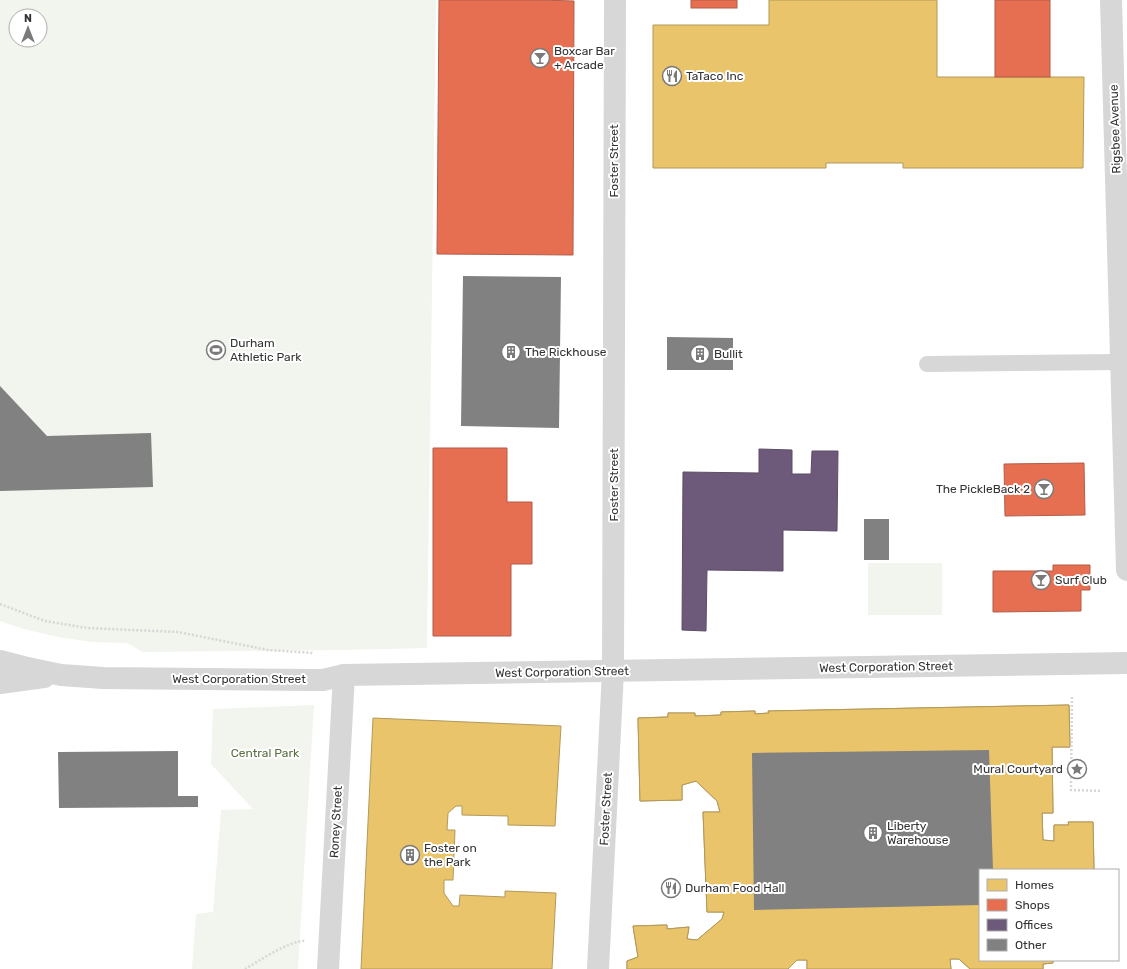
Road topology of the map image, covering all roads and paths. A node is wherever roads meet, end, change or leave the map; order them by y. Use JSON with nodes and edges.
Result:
{"nodes":[{"id":1,"x":615,"y":0,"type":"edge"},
{"id":2,"x":1111,"y":0,"type":"edge"},
{"id":3,"x":1121,"y":362,"type":"junction"},
{"id":4,"x":927,"y":364,"type":"dead end"},
{"id":5,"x":1127,"y":570,"type":"edge"},
{"id":6,"x":0,"y":604,"type":"edge"},
{"id":7,"x":0,"y":661,"type":"edge"},
{"id":8,"x":1127,"y":663,"type":"edge"},
{"id":9,"x":613,"y":671,"type":"junction"},
{"id":10,"x":61,"y":675,"type":"junction"},
{"id":11,"x":344,"y":675,"type":"junction"},
{"id":12,"x":0,"y":683,"type":"edge"},
{"id":13,"x":1072,"y":696,"type":"dead end"},
{"id":14,"x":1102,"y":791,"type":"dead end"},
{"id":15,"x":330,"y":942,"type":"junction"},
{"id":16,"x":245,"y":969,"type":"edge"},
{"id":17,"x":328,"y":969,"type":"edge"},
{"id":18,"x":598,"y":969,"type":"edge"}],
"edges":[{"from":1,"to":9,"type":"street","name":"Foster Street"},
{"from":2,"to":3,"type":"street","name":"Rigsbee Avenue"},
{"from":3,"to":4,"type":"lane"},
{"from":3,"to":5,"type":"street","name":"Rigsbee Avenue"},
{"from":6,"to":11,"type":"path"},
{"from":7,"to":10,"type":"street","name":"West Corporation Street"},
{"from":8,"to":9,"type":"street","name":"West Corporation Street"},
{"from":9,"to":11,"type":"street","name":"West Corporation Street"},
{"from":9,"to":18,"type":"street","name":"Foster Street"},
{"from":10,"to":11,"type":"street","name":"West Corporation Street"},
{"from":10,"to":12,"type":"street"},
{"from":11,"to":15,"type":"street","name":"Roney Street"},
{"from":13,"to":14,"type":"path"},
{"from":15,"to":16,"type":"path"},
{"from":15,"to":17,"type":"street","name":"Roney Street"}]}
